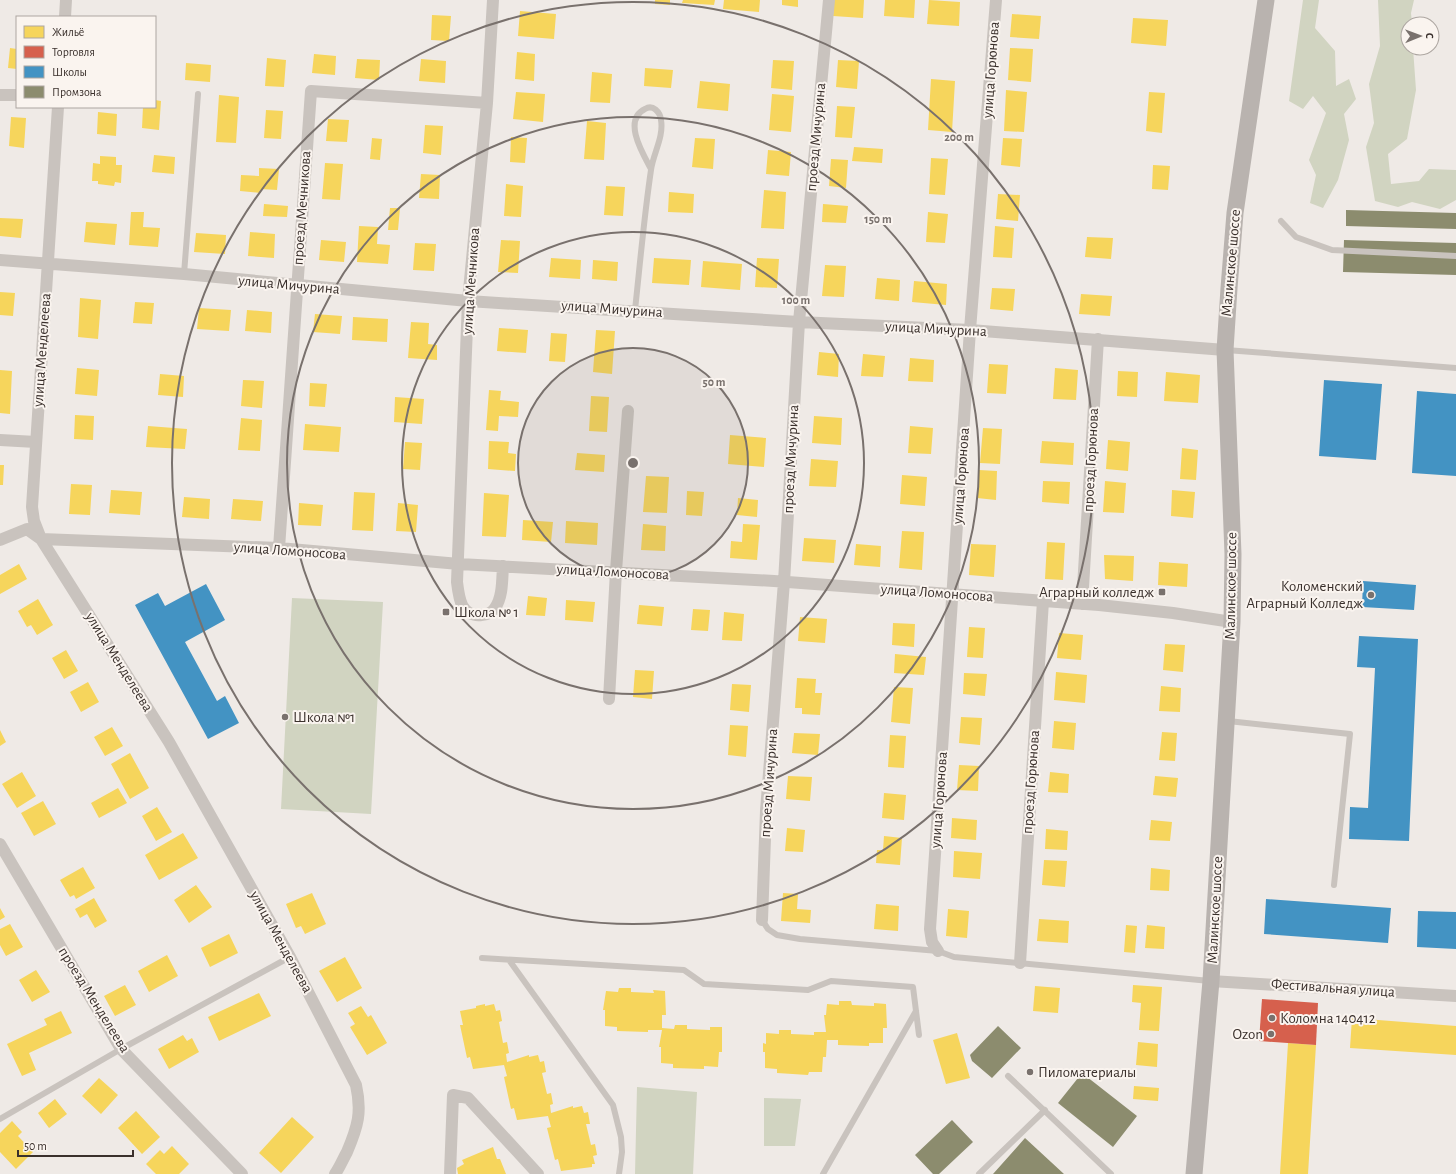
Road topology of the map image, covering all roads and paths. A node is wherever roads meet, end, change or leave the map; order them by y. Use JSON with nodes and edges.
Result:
{"nodes":[{"id":1,"x":66,"y":0,"type":"edge"},
{"id":2,"x":494,"y":0,"type":"edge"},
{"id":3,"x":829,"y":0,"type":"edge"},
{"id":4,"x":996,"y":0,"type":"edge"},
{"id":5,"x":1266,"y":0,"type":"edge"},
{"id":6,"x":65,"y":16,"type":"edge"},
{"id":7,"x":198,"y":94,"type":"dead end"},
{"id":8,"x":0,"y":95,"type":"edge"},
{"id":9,"x":16,"y":96,"type":"edge"},
{"id":10,"x":487,"y":102,"type":"junction"},
{"id":11,"x":58,"y":108,"type":"edge"},
{"id":12,"x":651,"y":169,"type":"junction"},
{"id":13,"x":1281,"y":221,"type":"dead end"},
{"id":14,"x":1456,"y":256,"type":"edge"},
{"id":15,"x":0,"y":260,"type":"edge"},
{"id":16,"x":47,"y":263,"type":"junction"},
{"id":17,"x":184,"y":274,"type":"junction"},
{"id":18,"x":296,"y":286,"type":"junction"},
{"id":19,"x":468,"y":300,"type":"junction"},
{"id":20,"x":635,"y":310,"type":"junction"},
{"id":21,"x":799,"y":322,"type":"junction"},
{"id":22,"x":970,"y":330,"type":"junction"},
{"id":23,"x":1098,"y":339,"type":"junction"},
{"id":24,"x":1226,"y":350,"type":"junction"},
{"id":25,"x":1456,"y":368,"type":"edge"},
{"id":26,"x":628,"y":411,"type":"dead end"},
{"id":27,"x":0,"y":440,"type":"edge"},
{"id":28,"x":36,"y":442,"type":"junction"},
{"id":29,"x":41,"y":539,"type":"junction"},
{"id":30,"x":0,"y":540,"type":"edge"},
{"id":31,"x":279,"y":548,"type":"junction"},
{"id":32,"x":459,"y":564,"type":"junction"},
{"id":33,"x":503,"y":566,"type":"junction"},
{"id":34,"x":616,"y":571,"type":"junction"},
{"id":35,"x":784,"y":582,"type":"junction"},
{"id":36,"x":953,"y":594,"type":"junction"},
{"id":37,"x":1043,"y":601,"type":"junction"},
{"id":38,"x":1082,"y":604,"type":"junction"},
{"id":39,"x":1232,"y":622,"type":"junction"},
{"id":40,"x":609,"y":698,"type":"dead end"},
{"id":41,"x":1226,"y":721,"type":"junction"},
{"id":42,"x":0,"y":844,"type":"edge"},
{"id":43,"x":1334,"y":885,"type":"dead end"},
{"id":44,"x":762,"y":920,"type":"joint"},
{"id":45,"x":938,"y":951,"type":"junction"},
{"id":46,"x":290,"y":957,"type":"junction"},
{"id":47,"x":482,"y":958,"type":"dead end"},
{"id":48,"x":509,"y":960,"type":"junction"},
{"id":49,"x":1020,"y":963,"type":"junction"},
{"id":50,"x":1211,"y":981,"type":"junction"},
{"id":51,"x":1456,"y":996,"type":"edge"},
{"id":52,"x":916,"y":1011,"type":"junction"},
{"id":53,"x":919,"y":1035,"type":"dead end"},
{"id":54,"x":121,"y":1049,"type":"junction"},
{"id":55,"x":1008,"y":1076,"type":"dead end"},
{"id":56,"x":1045,"y":1110,"type":"junction"},
{"id":57,"x":0,"y":1120,"type":"edge"},
{"id":58,"x":242,"y":1174,"type":"edge"},
{"id":59,"x":335,"y":1174,"type":"edge"},
{"id":60,"x":450,"y":1174,"type":"edge"},
{"id":61,"x":538,"y":1174,"type":"edge"},
{"id":62,"x":619,"y":1174,"type":"edge"},
{"id":63,"x":823,"y":1174,"type":"edge"},
{"id":64,"x":980,"y":1174,"type":"edge"},
{"id":65,"x":1111,"y":1174,"type":"edge"},
{"id":66,"x":1194,"y":1174,"type":"edge"}],
"edges":[{"from":1,"to":6,"type":"street"},
{"from":2,"to":10,"type":"street","name":"улица Мечникова"},
{"from":3,"to":21,"type":"street","name":"проезд Мичурина"},
{"from":4,"to":22,"type":"street","name":"улица Горюнова"},
{"from":5,"to":24,"type":"main road","name":"Малинское шоссе"},
{"from":7,"to":17,"type":"lane"},
{"from":8,"to":9,"type":"street"},
{"from":10,"to":18,"type":"street","name":"проезд Мечникова"},
{"from":10,"to":19,"type":"street","name":"улица Мечникова"},
{"from":11,"to":16,"type":"street","name":"улица Менделеева"},
{"from":12,"to":12,"type":"lane"},
{"from":12,"to":20,"type":"lane"},
{"from":13,"to":14,"type":"lane"},
{"from":15,"to":16,"type":"street","name":"улица Мичурина"},
{"from":16,"to":17,"type":"street","name":"улица Мичурина"},
{"from":16,"to":28,"type":"street","name":"улица Менделеева"},
{"from":17,"to":18,"type":"street","name":"улица Мичурина"},
{"from":18,"to":19,"type":"street","name":"улица Мичурина"},
{"from":18,"to":31,"type":"street","name":"проезд Мечникова"},
{"from":19,"to":20,"type":"street","name":"улица Мичурина"},
{"from":19,"to":32,"type":"street","name":"улица Мечникова"},
{"from":20,"to":21,"type":"street","name":"улица Мичурина"},
{"from":21,"to":22,"type":"street","name":"улица Мичурина"},
{"from":21,"to":35,"type":"street","name":"проезд Мичурина"},
{"from":22,"to":23,"type":"street","name":"улица Мичурина"},
{"from":22,"to":36,"type":"street","name":"улица Горюнова"},
{"from":23,"to":24,"type":"street","name":"улица Мичурина"},
{"from":23,"to":38,"type":"street","name":"проезд Горюнова"},
{"from":24,"to":25,"type":"lane"},
{"from":24,"to":39,"type":"main road","name":"Малинское шоссе"},
{"from":26,"to":34,"type":"street"},
{"from":27,"to":28,"type":"street"},
{"from":28,"to":29,"type":"street","name":"улица Менделеева"},
{"from":29,"to":30,"type":"street","name":"улица Ломоносова"},
{"from":29,"to":31,"type":"street","name":"улица Ломоносова"},
{"from":29,"to":46,"type":"street","name":"улица Менделеева"},
{"from":31,"to":32,"type":"street","name":"улица Ломоносова"},
{"from":32,"to":33,"type":"street","name":"улица Ломоносова"},
{"from":32,"to":33,"type":"street","name":"улица Мечникова"},
{"from":33,"to":34,"type":"street","name":"улица Ломоносова"},
{"from":34,"to":35,"type":"street","name":"улица Ломоносова"},
{"from":34,"to":40,"type":"street"},
{"from":35,"to":36,"type":"street","name":"улица Ломоносова"},
{"from":35,"to":44,"type":"street","name":"проезд Мичурина"},
{"from":36,"to":37,"type":"street","name":"улица Ломоносова"},
{"from":36,"to":45,"type":"street","name":"улица Горюнова"},
{"from":37,"to":38,"type":"street","name":"улица Ломоносова"},
{"from":37,"to":49,"type":"street","name":"проезд Горюнова"},
{"from":38,"to":39,"type":"street","name":"улица Ломоносова"},
{"from":39,"to":41,"type":"main road","name":"Малинское шоссе"},
{"from":41,"to":43,"type":"lane"},
{"from":41,"to":50,"type":"main road","name":"Малинское шоссе"},
{"from":42,"to":54,"type":"street","name":"проезд Менделеева"},
{"from":44,"to":45,"type":"lane"},
{"from":45,"to":49,"type":"lane"},
{"from":46,"to":54,"type":"lane"},
{"from":46,"to":59,"type":"street","name":"улица Менделеева"},
{"from":47,"to":48,"type":"lane"},
{"from":48,"to":52,"type":"lane"},
{"from":48,"to":62,"type":"lane"},
{"from":49,"to":50,"type":"lane"},
{"from":50,"to":51,"type":"street","name":"Фестивальная улица"},
{"from":50,"to":66,"type":"main road","name":"Малинское шоссе"},
{"from":52,"to":53,"type":"lane"},
{"from":52,"to":63,"type":"lane"},
{"from":54,"to":57,"type":"lane"},
{"from":54,"to":58,"type":"street","name":"проезд Менделеева"},
{"from":55,"to":56,"type":"lane"},
{"from":56,"to":64,"type":"lane"},
{"from":56,"to":65,"type":"lane"},
{"from":60,"to":61,"type":"street"}]}
